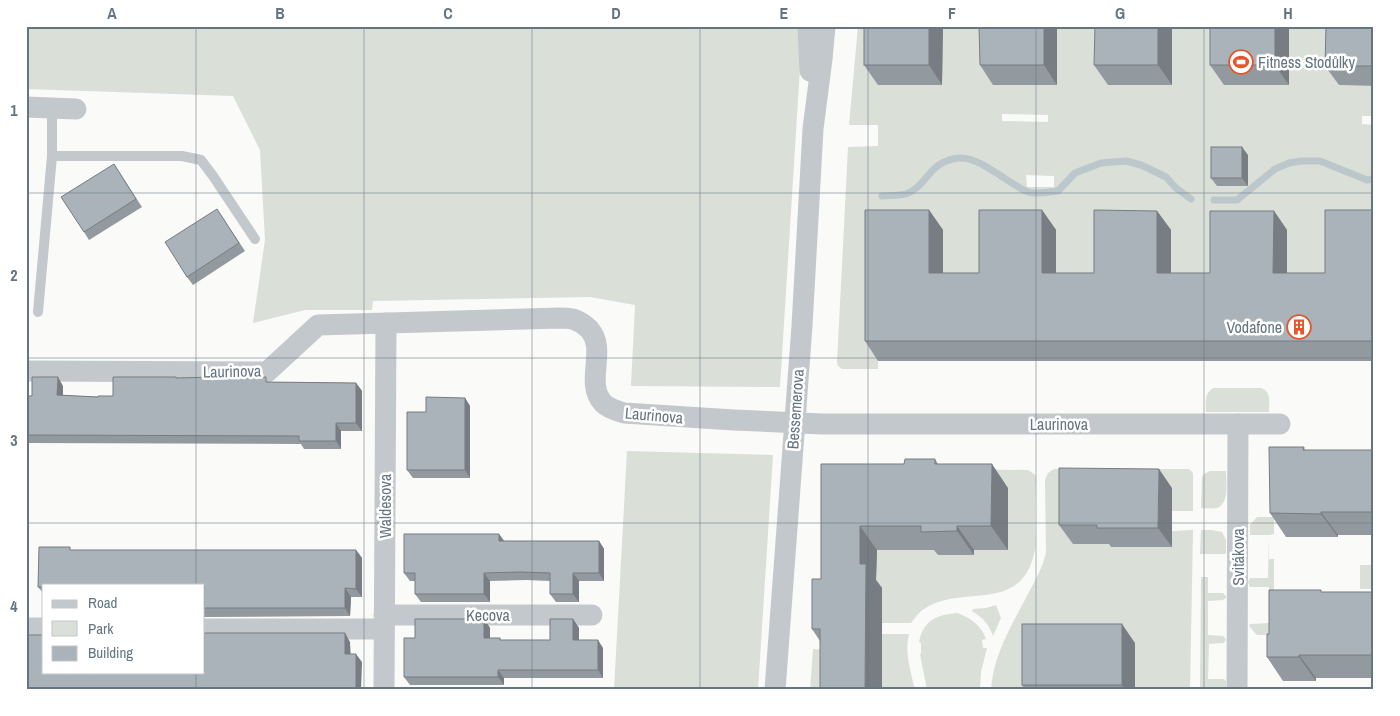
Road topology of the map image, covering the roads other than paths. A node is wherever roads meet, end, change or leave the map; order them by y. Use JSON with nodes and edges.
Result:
{"nodes":[{"id":1,"x":808,"y":26,"type":"edge"},
{"id":2,"x":825,"y":26,"type":"edge"},
{"id":3,"x":26,"y":107,"type":"edge"},
{"id":4,"x":52,"y":108,"type":"junction"},
{"id":5,"x":76,"y":109,"type":"dead end"},
{"id":6,"x":813,"y":129,"type":"junction"},
{"id":7,"x":52,"y":156,"type":"junction"},
{"id":8,"x":255,"y":239,"type":"dead end"},
{"id":9,"x":38,"y":312,"type":"dead end"},
{"id":10,"x":386,"y":323,"type":"junction"},
{"id":11,"x":26,"y":371,"type":"edge"},
{"id":12,"x":794,"y":423,"type":"junction"},
{"id":13,"x":1238,"y":424,"type":"junction"},
{"id":14,"x":1280,"y":424,"type":"dead end"},
{"id":15,"x":592,"y":615,"type":"dead end"},
{"id":16,"x":384,"y":622,"type":"junction"},
{"id":17,"x":26,"y":628,"type":"edge"},
{"id":18,"x":42,"y":628,"type":"edge"},
{"id":19,"x":205,"y":629,"type":"edge"},
{"id":20,"x":384,"y":690,"type":"edge"},
{"id":21,"x":775,"y":690,"type":"edge"},
{"id":22,"x":1237,"y":690,"type":"edge"}],
"edges":[{"from":1,"to":6,"type":"street","name":"Bessemerova"},
{"from":2,"to":6,"type":"street","name":"Bessemerova"},
{"from":3,"to":4,"type":"street"},
{"from":4,"to":5,"type":"street"},
{"from":4,"to":7,"type":"lane"},
{"from":6,"to":12,"type":"street","name":"Bessemerova"},
{"from":7,"to":8,"type":"lane"},
{"from":7,"to":9,"type":"lane"},
{"from":10,"to":11,"type":"street","name":"Laurinova"},
{"from":10,"to":12,"type":"street","name":"Laurinova"},
{"from":10,"to":16,"type":"street","name":"Waldesova"},
{"from":12,"to":13,"type":"street","name":"Laurinova"},
{"from":12,"to":21,"type":"street","name":"Bessemerova"},
{"from":13,"to":14,"type":"street","name":"Laurinova"},
{"from":13,"to":22,"type":"street","name":"Svitákova"},
{"from":15,"to":16,"type":"street","name":"Kecova"},
{"from":16,"to":19,"type":"street","name":"Kecova"},
{"from":16,"to":20,"type":"street","name":"Waldesova"},
{"from":17,"to":18,"type":"street"}]}
